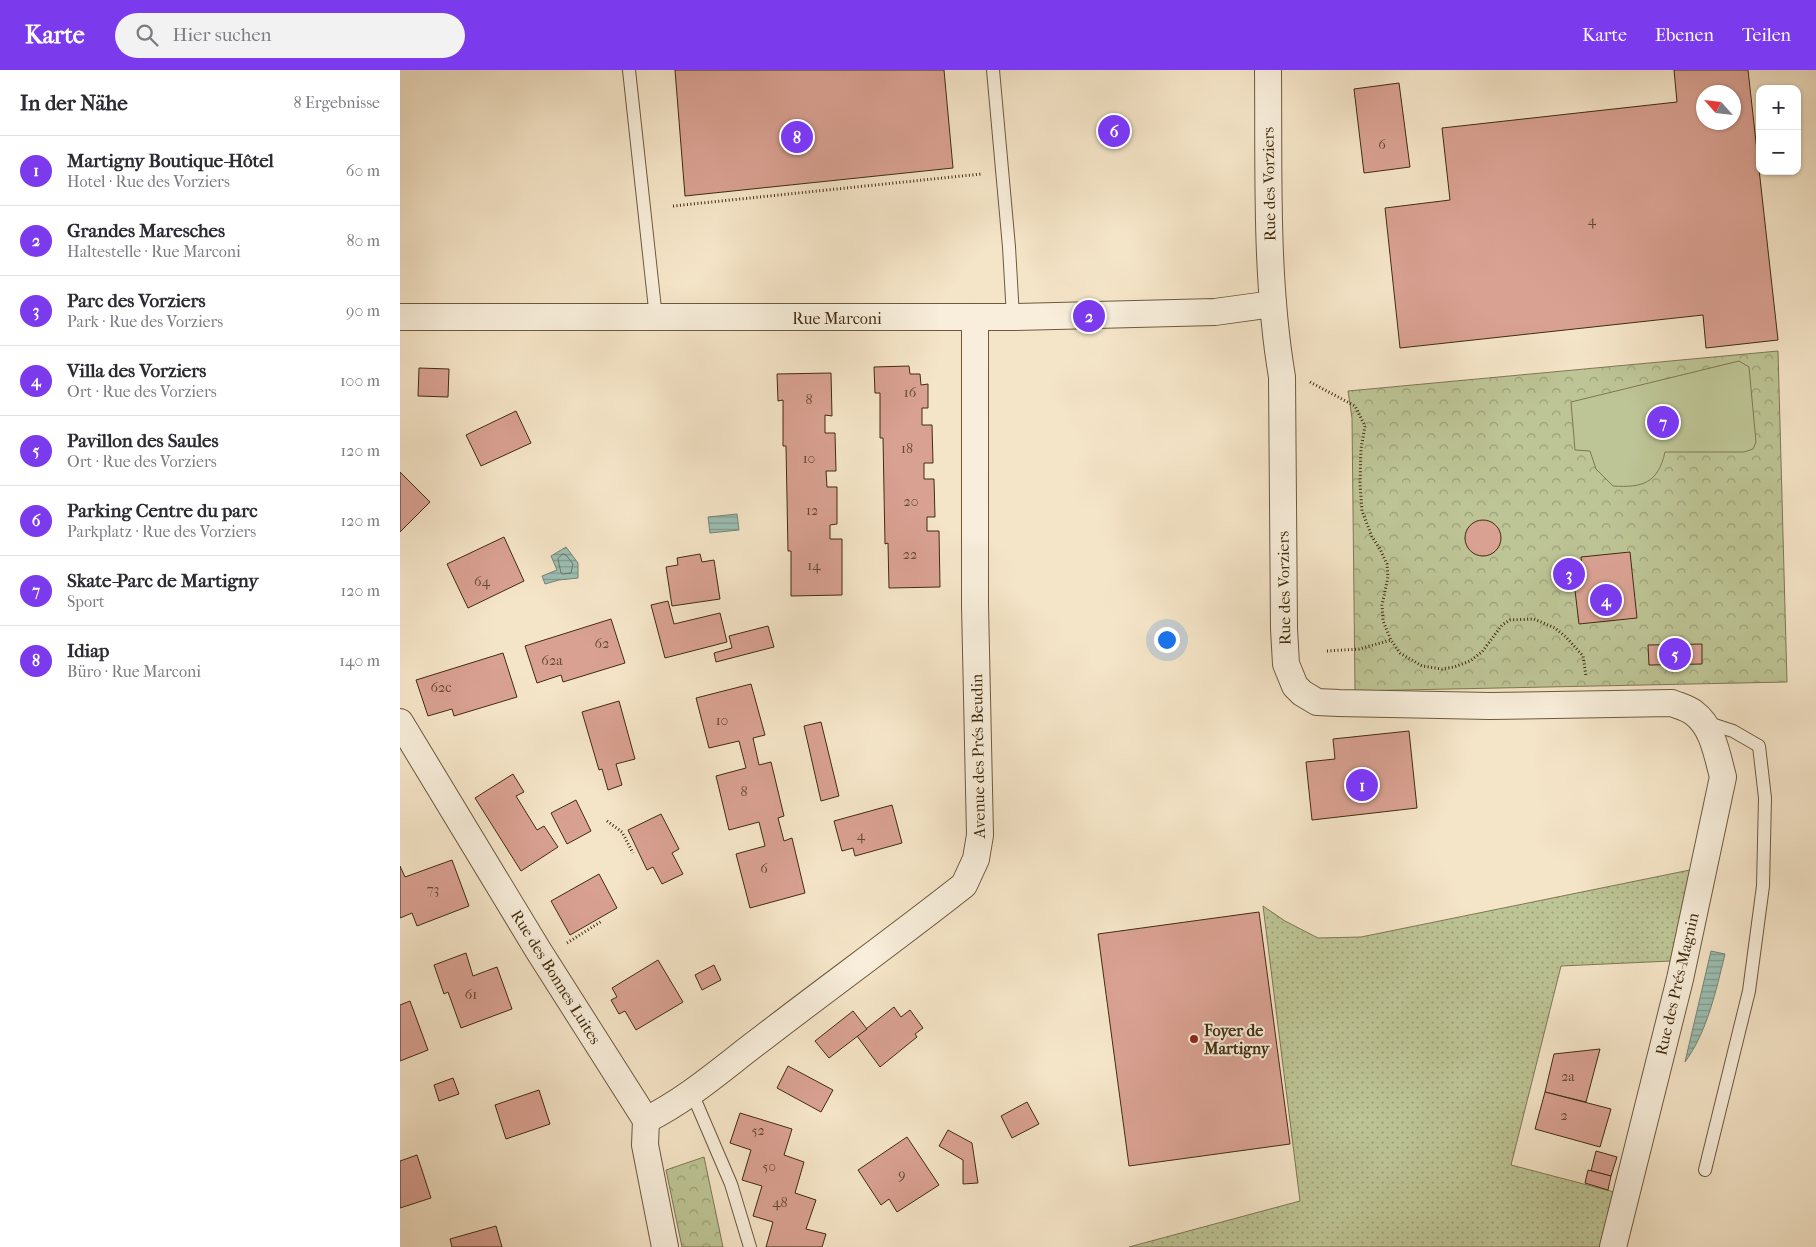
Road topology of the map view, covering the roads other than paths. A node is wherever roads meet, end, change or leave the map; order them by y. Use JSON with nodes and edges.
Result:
{"nodes":[{"id":1,"x":629,"y":70,"type":"edge"},
{"id":2,"x":993,"y":70,"type":"edge"},
{"id":3,"x":1268,"y":70,"type":"edge"},
{"id":4,"x":1273,"y":304,"type":"junction"},
{"id":5,"x":975,"y":317,"type":"junction"},
{"id":6,"x":400,"y":318,"type":"edge"},
{"id":7,"x":656,"y":318,"type":"junction"},
{"id":8,"x":1013,"y":318,"type":"junction"},
{"id":9,"x":400,"y":722,"type":"edge"},
{"id":10,"x":1703,"y":722,"type":"junction"},
{"id":11,"x":692,"y":1093,"type":"junction"},
{"id":12,"x":646,"y":1120,"type":"junction"},
{"id":13,"x":1705,"y":1170,"type":"dead end"},
{"id":14,"x":665,"y":1247,"type":"edge"},
{"id":15,"x":750,"y":1247,"type":"edge"},
{"id":16,"x":1613,"y":1247,"type":"edge"}],
"edges":[{"from":1,"to":7,"type":"lane"},
{"from":2,"to":8,"type":"lane"},
{"from":3,"to":4,"type":"street","name":"Rue des Vorziers"},
{"from":4,"to":8,"type":"street","name":"Rue Marconi"},
{"from":4,"to":10,"type":"street","name":"Rue des Vorziers"},
{"from":5,"to":7,"type":"street","name":"Rue Marconi"},
{"from":5,"to":8,"type":"street","name":"Rue Marconi"},
{"from":5,"to":11,"type":"street","name":"Avenue des Prés Beudin"},
{"from":6,"to":7,"type":"street","name":"Rue Marconi"},
{"from":9,"to":12,"type":"street","name":"Rue des Bonnes Luites"},
{"from":10,"to":13,"type":"lane"},
{"from":10,"to":16,"type":"street","name":"Rue des Prés-Magnin"},
{"from":11,"to":12,"type":"street","name":"Avenue des Prés Beudin"},
{"from":11,"to":15,"type":"lane"},
{"from":12,"to":14,"type":"street"}]}
